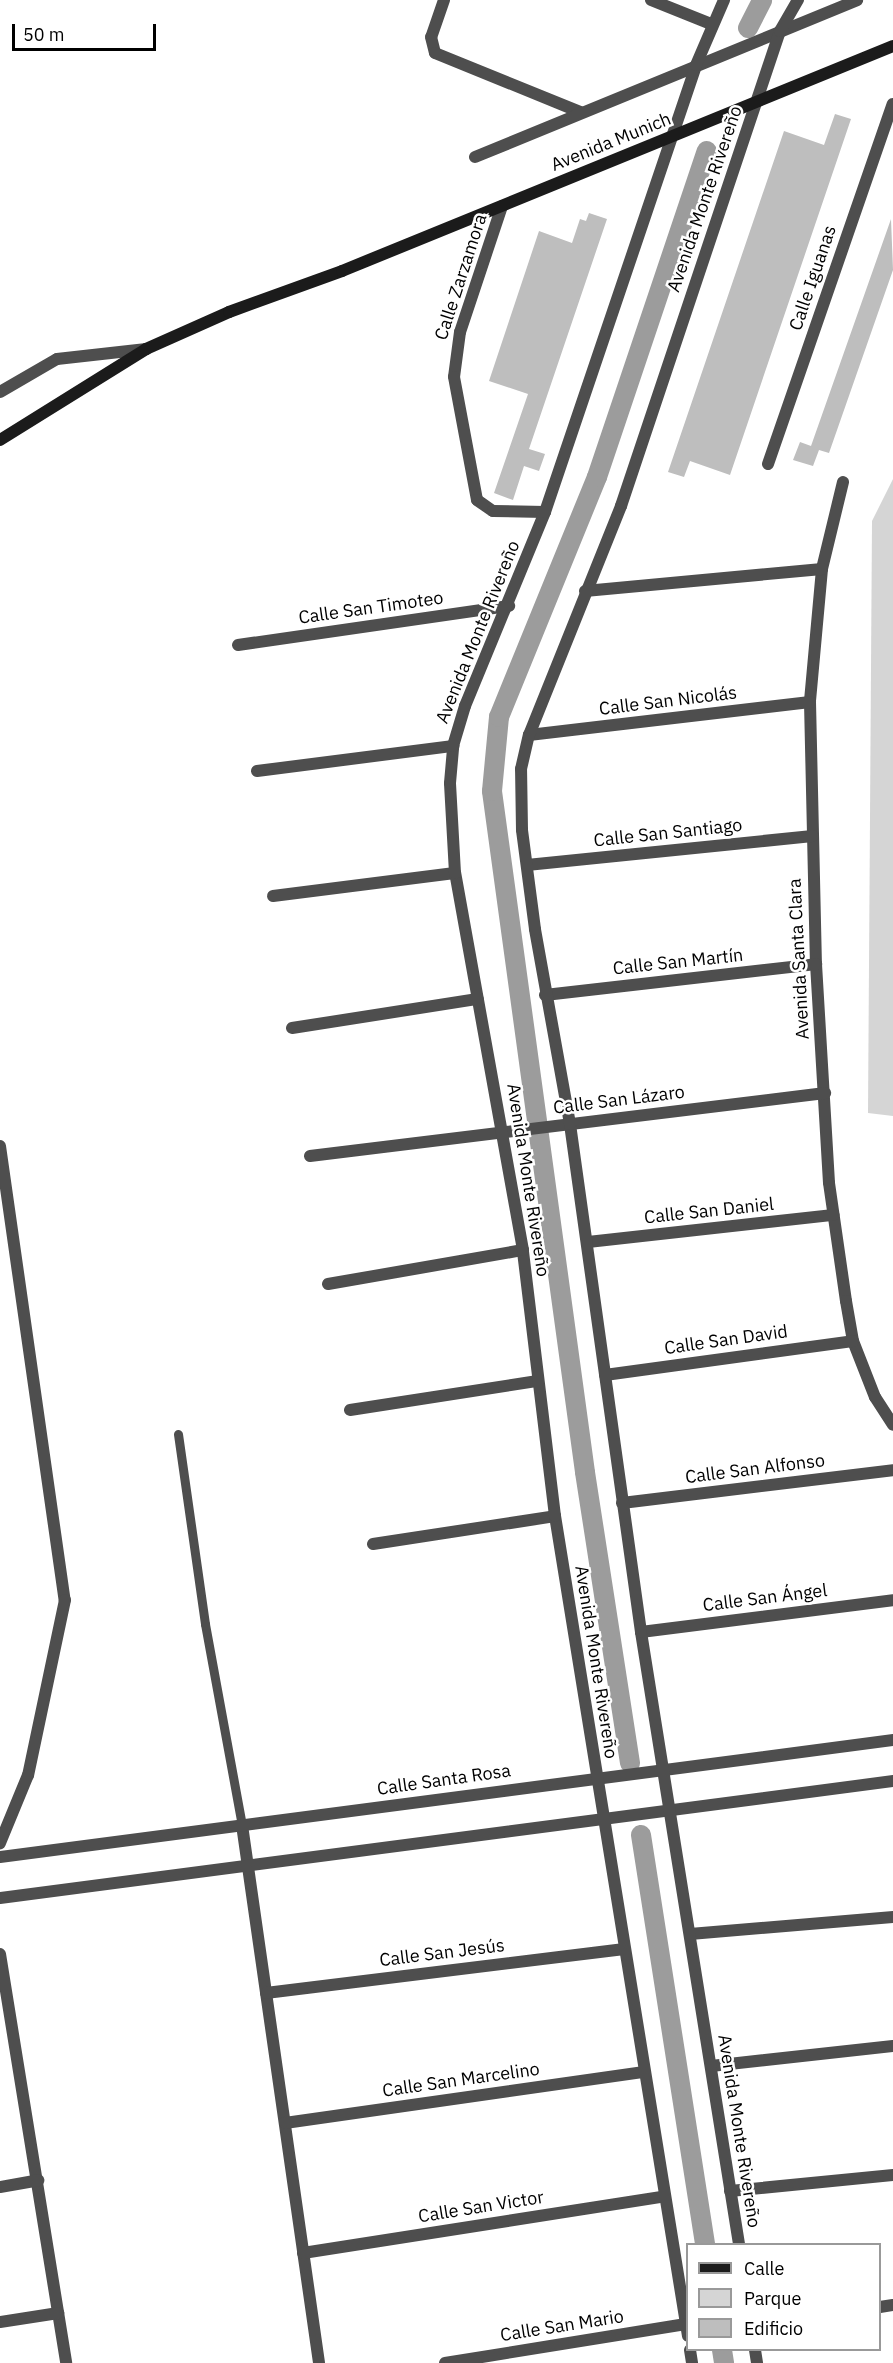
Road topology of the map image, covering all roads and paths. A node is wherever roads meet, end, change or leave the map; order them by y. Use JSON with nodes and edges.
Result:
{"nodes":[{"id":1,"x":444,"y":0,"type":"edge"},
{"id":2,"x":651,"y":0,"type":"edge"},
{"id":3,"x":724,"y":0,"type":"edge"},
{"id":4,"x":798,"y":0,"type":"edge"},
{"id":5,"x":857,"y":0,"type":"edge"},
{"id":6,"x":711,"y":24,"type":"junction"},
{"id":7,"x":780,"y":31,"type":"junction"},
{"id":8,"x":893,"y":46,"type":"edge"},
{"id":9,"x":696,"y":65,"type":"junction"},
{"id":10,"x":758,"y":101,"type":"junction"},
{"id":11,"x":893,"y":104,"type":"edge"},
{"id":12,"x":580,"y":112,"type":"junction"},
{"id":13,"x":675,"y":135,"type":"junction"},
{"id":14,"x":475,"y":157,"type":"dead end"},
{"id":15,"x":502,"y":206,"type":"junction"},
{"id":16,"x":146,"y":349,"type":"junction"},
{"id":17,"x":0,"y":392,"type":"edge"},
{"id":18,"x":0,"y":440,"type":"edge"},
{"id":19,"x":768,"y":464,"type":"dead end"},
{"id":20,"x":843,"y":482,"type":"dead end"},
{"id":21,"x":545,"y":512,"type":"junction"},
{"id":22,"x":822,"y":569,"type":"junction"},
{"id":23,"x":585,"y":591,"type":"junction"},
{"id":24,"x":509,"y":606,"type":"junction"},
{"id":25,"x":238,"y":645,"type":"dead end"},
{"id":26,"x":810,"y":702,"type":"junction"},
{"id":27,"x":529,"y":735,"type":"junction"},
{"id":28,"x":453,"y":746,"type":"junction"},
{"id":29,"x":257,"y":771,"type":"dead end"},
{"id":30,"x":813,"y":836,"type":"junction"},
{"id":31,"x":527,"y":865,"type":"junction"},
{"id":32,"x":455,"y":873,"type":"junction"},
{"id":33,"x":273,"y":896,"type":"dead end"},
{"id":34,"x":816,"y":964,"type":"junction"},
{"id":35,"x":545,"y":995,"type":"junction"},
{"id":36,"x":477,"y":999,"type":"junction"},
{"id":37,"x":292,"y":1028,"type":"dead end"},
{"id":38,"x":825,"y":1093,"type":"junction"},
{"id":39,"x":569,"y":1124,"type":"junction"},
{"id":40,"x":504,"y":1132,"type":"junction"},
{"id":41,"x":0,"y":1146,"type":"edge"},
{"id":42,"x":310,"y":1156,"type":"dead end"},
{"id":43,"x":834,"y":1215,"type":"junction"},
{"id":44,"x":588,"y":1242,"type":"junction"},
{"id":45,"x":523,"y":1251,"type":"junction"},
{"id":46,"x":328,"y":1284,"type":"dead end"},
{"id":47,"x":853,"y":1341,"type":"junction"},
{"id":48,"x":605,"y":1375,"type":"junction"},
{"id":49,"x":538,"y":1381,"type":"junction"},
{"id":50,"x":350,"y":1410,"type":"dead end"},
{"id":51,"x":893,"y":1425,"type":"edge"},
{"id":52,"x":178,"y":1434,"type":"dead end"},
{"id":53,"x":893,"y":1470,"type":"edge"},
{"id":54,"x":622,"y":1503,"type":"junction"},
{"id":55,"x":555,"y":1516,"type":"junction"},
{"id":56,"x":373,"y":1544,"type":"dead end"},
{"id":57,"x":893,"y":1600,"type":"edge"},
{"id":58,"x":641,"y":1632,"type":"junction"},
{"id":59,"x":893,"y":1740,"type":"edge"},
{"id":60,"x":663,"y":1770,"type":"junction"},
{"id":61,"x":596,"y":1779,"type":"junction"},
{"id":62,"x":893,"y":1781,"type":"edge"},
{"id":63,"x":672,"y":1810,"type":"junction"},
{"id":64,"x":603,"y":1819,"type":"junction"},
{"id":65,"x":242,"y":1825,"type":"junction"},
{"id":66,"x":0,"y":1844,"type":"edge"},
{"id":67,"x":0,"y":1857,"type":"edge"},
{"id":68,"x":247,"y":1866,"type":"junction"},
{"id":69,"x":0,"y":1898,"type":"edge"},
{"id":70,"x":893,"y":1917,"type":"edge"},
{"id":71,"x":690,"y":1934,"type":"junction"},
{"id":72,"x":622,"y":1949,"type":"junction"},
{"id":73,"x":0,"y":1954,"type":"edge"},
{"id":74,"x":266,"y":1994,"type":"junction"},
{"id":75,"x":893,"y":2046,"type":"edge"},
{"id":76,"x":711,"y":2066,"type":"junction"},
{"id":77,"x":642,"y":2072,"type":"junction"},
{"id":78,"x":285,"y":2123,"type":"junction"},
{"id":79,"x":893,"y":2175,"type":"edge"},
{"id":80,"x":38,"y":2180,"type":"junction"},
{"id":81,"x":0,"y":2187,"type":"edge"},
{"id":82,"x":730,"y":2191,"type":"junction"},
{"id":83,"x":665,"y":2196,"type":"junction"},
{"id":84,"x":739,"y":2243,"type":"edge"},
{"id":85,"x":303,"y":2253,"type":"junction"},
{"id":86,"x":58,"y":2313,"type":"junction"},
{"id":87,"x":0,"y":2322,"type":"edge"},
{"id":88,"x":686,"y":2324,"type":"edge"},
{"id":89,"x":686,"y":2330,"type":"edge"},
{"id":90,"x":66,"y":2363,"type":"edge"},
{"id":91,"x":319,"y":2363,"type":"edge"},
{"id":92,"x":445,"y":2363,"type":"edge"}],
"edges":[{"from":1,"to":12,"type":"street"},
{"from":2,"to":6,"type":"street"},
{"from":3,"to":6,"type":"street","name":"Avenida Monte Rivereño"},
{"from":4,"to":7,"type":"street","name":"Avenida Monte Rivereño"},
{"from":5,"to":7,"type":"street"},
{"from":6,"to":9,"type":"street","name":"Avenida Monte Rivereño"},
{"from":7,"to":9,"type":"street"},
{"from":7,"to":10,"type":"street","name":"Avenida Monte Rivereño"},
{"from":8,"to":10,"type":"main road","name":"Avenida Munich"},
{"from":9,"to":12,"type":"street"},
{"from":9,"to":13,"type":"street","name":"Avenida Monte Rivereño"},
{"from":10,"to":13,"type":"main road","name":"Avenida Munich"},
{"from":10,"to":23,"type":"street","name":"Avenida Monte Rivereño"},
{"from":11,"to":19,"type":"street","name":"Calle Iguanas"},
{"from":12,"to":14,"type":"street"},
{"from":13,"to":15,"type":"main road","name":"Avenida Munich"},
{"from":13,"to":21,"type":"street","name":"Avenida Monte Rivereño"},
{"from":15,"to":16,"type":"main road","name":"Avenida Munich"},
{"from":15,"to":21,"type":"street","name":"Calle Zarzamora"},
{"from":16,"to":17,"type":"street"},
{"from":16,"to":18,"type":"main road","name":"Avenida Munich"},
{"from":20,"to":22,"type":"street","name":"Avenida Santa Clara"},
{"from":21,"to":24,"type":"street","name":"Avenida Monte Rivereño"},
{"from":22,"to":23,"type":"street"},
{"from":22,"to":26,"type":"street","name":"Avenida Santa Clara"},
{"from":23,"to":27,"type":"street","name":"Avenida Monte Rivereño"},
{"from":24,"to":25,"type":"street","name":"Calle San Timoteo"},
{"from":24,"to":28,"type":"street","name":"Avenida Monte Rivereño"},
{"from":26,"to":27,"type":"street","name":"Calle San Nicolás"},
{"from":26,"to":30,"type":"street","name":"Avenida Santa Clara"},
{"from":27,"to":31,"type":"street","name":"Avenida Monte Rivereño"},
{"from":28,"to":29,"type":"street"},
{"from":28,"to":32,"type":"street","name":"Avenida Monte Rivereño"},
{"from":30,"to":31,"type":"street","name":"Calle San Santiago"},
{"from":30,"to":34,"type":"street","name":"Avenida Santa Clara"},
{"from":31,"to":35,"type":"street","name":"Avenida Monte Rivereño"},
{"from":32,"to":33,"type":"street"},
{"from":32,"to":36,"type":"street","name":"Avenida Monte Rivereño"},
{"from":34,"to":35,"type":"street","name":"Calle San Martín"},
{"from":34,"to":38,"type":"street","name":"Avenida Santa Clara"},
{"from":35,"to":39,"type":"street","name":"Avenida Monte Rivereño"},
{"from":36,"to":37,"type":"street"},
{"from":36,"to":40,"type":"street","name":"Avenida Monte Rivereño"},
{"from":38,"to":39,"type":"street","name":"Calle San Lázaro"},
{"from":38,"to":43,"type":"street","name":"Avenida Santa Clara"},
{"from":39,"to":40,"type":"street","name":"Calle San Lázaro"},
{"from":39,"to":44,"type":"street","name":"Avenida Monte Rivereño"},
{"from":40,"to":42,"type":"street","name":"Calle San Lázaro"},
{"from":40,"to":45,"type":"street","name":"Avenida Monte Rivereño"},
{"from":41,"to":66,"type":"street"},
{"from":43,"to":44,"type":"street","name":"Calle San Daniel"},
{"from":43,"to":47,"type":"street","name":"Avenida Santa Clara"},
{"from":44,"to":48,"type":"street","name":"Avenida Monte Rivereño"},
{"from":45,"to":46,"type":"street"},
{"from":45,"to":49,"type":"street","name":"Avenida Monte Rivereño"},
{"from":47,"to":48,"type":"street","name":"Calle San David"},
{"from":47,"to":51,"type":"street","name":"Avenida Santa Clara"},
{"from":48,"to":54,"type":"street","name":"Avenida Monte Rivereño"},
{"from":49,"to":50,"type":"street"},
{"from":49,"to":55,"type":"street","name":"Avenida Monte Rivereño"},
{"from":52,"to":65,"type":"lane"},
{"from":53,"to":54,"type":"street","name":"Calle San Alfonso"},
{"from":54,"to":58,"type":"street","name":"Avenida Monte Rivereño"},
{"from":55,"to":56,"type":"street"},
{"from":55,"to":61,"type":"street","name":"Avenida Monte Rivereño"},
{"from":57,"to":58,"type":"street","name":"Calle San Ángel"},
{"from":58,"to":60,"type":"street","name":"Avenida Monte Rivereño"},
{"from":59,"to":60,"type":"street","name":"Calle Santa Rosa"},
{"from":60,"to":61,"type":"street","name":"Calle Santa Rosa"},
{"from":60,"to":63,"type":"street","name":"Avenida Monte Rivereño"},
{"from":61,"to":64,"type":"street","name":"Avenida Monte Rivereño"},
{"from":61,"to":65,"type":"street","name":"Calle Santa Rosa"},
{"from":62,"to":63,"type":"street"},
{"from":63,"to":64,"type":"street"},
{"from":63,"to":71,"type":"street","name":"Avenida Monte Rivereño"},
{"from":64,"to":68,"type":"street"},
{"from":64,"to":72,"type":"street","name":"Avenida Monte Rivereño"},
{"from":65,"to":67,"type":"street","name":"Calle Santa Rosa"},
{"from":65,"to":68,"type":"street"},
{"from":68,"to":69,"type":"street"},
{"from":68,"to":74,"type":"street"},
{"from":70,"to":71,"type":"street"},
{"from":71,"to":76,"type":"street","name":"Avenida Monte Rivereño"},
{"from":72,"to":74,"type":"street","name":"Calle San Jesús"},
{"from":72,"to":77,"type":"street","name":"Avenida Monte Rivereño"},
{"from":73,"to":80,"type":"street"},
{"from":74,"to":78,"type":"street"},
{"from":75,"to":76,"type":"street"},
{"from":76,"to":82,"type":"street","name":"Avenida Monte Rivereño"},
{"from":77,"to":78,"type":"street","name":"Calle San Marcelino"},
{"from":77,"to":83,"type":"street","name":"Avenida Monte Rivereño"},
{"from":78,"to":85,"type":"street"},
{"from":79,"to":82,"type":"street"},
{"from":80,"to":81,"type":"street"},
{"from":80,"to":86,"type":"street"},
{"from":82,"to":84,"type":"street","name":"Avenida Monte Rivereño"},
{"from":83,"to":85,"type":"street","name":"Calle San Victor"},
{"from":83,"to":88,"type":"street","name":"Avenida Monte Rivereño"},
{"from":85,"to":91,"type":"street"},
{"from":86,"to":87,"type":"street"},
{"from":86,"to":90,"type":"street"},
{"from":89,"to":92,"type":"street","name":"Calle San Mario"}]}
